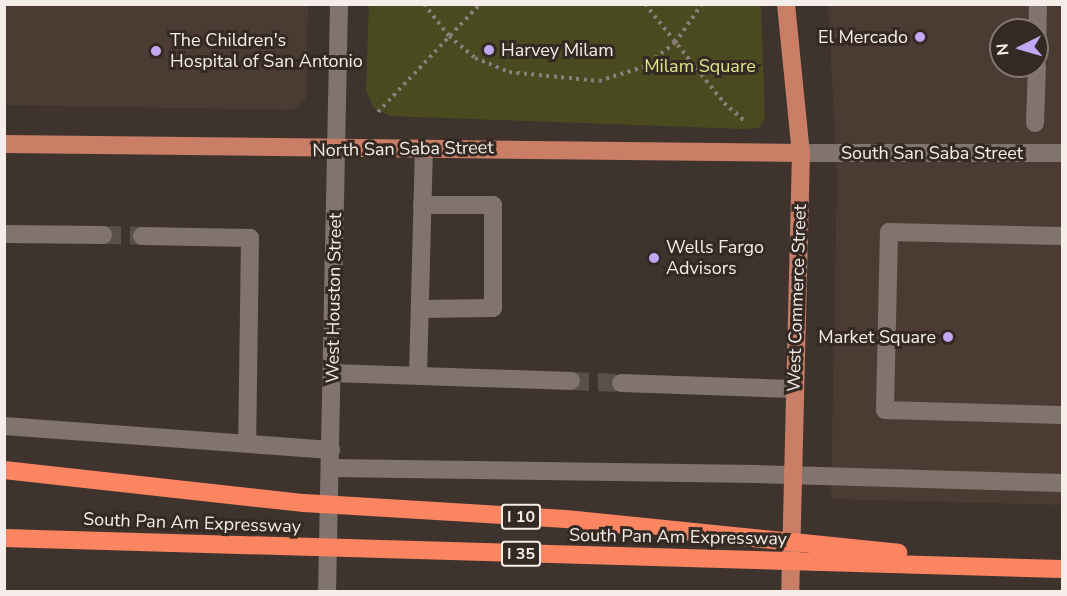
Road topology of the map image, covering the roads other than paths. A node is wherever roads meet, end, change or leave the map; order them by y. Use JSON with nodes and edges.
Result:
{"nodes":[{"id":1,"x":339,"y":4,"type":"edge"},
{"id":2,"x":786,"y":4,"type":"edge"},
{"id":3,"x":1037,"y":78,"type":"edge"},
{"id":4,"x":1035,"y":123,"type":"dead end"},
{"id":5,"x":4,"y":144,"type":"edge"},
{"id":6,"x":424,"y":148,"type":"junction"},
{"id":7,"x":338,"y":149,"type":"junction"},
{"id":8,"x":801,"y":153,"type":"junction"},
{"id":9,"x":1062,"y":153,"type":"edge"},
{"id":10,"x":422,"y":205,"type":"junction"},
{"id":11,"x":4,"y":234,"type":"edge"},
{"id":12,"x":104,"y":236,"type":"tunnel mouth"},
{"id":13,"x":142,"y":236,"type":"tunnel mouth"},
{"id":14,"x":1062,"y":236,"type":"edge"},
{"id":15,"x":420,"y":309,"type":"junction"},
{"id":16,"x":332,"y":373,"type":"junction"},
{"id":17,"x":417,"y":375,"type":"junction"},
{"id":18,"x":571,"y":381,"type":"tunnel mouth"},
{"id":19,"x":621,"y":383,"type":"tunnel mouth"},
{"id":20,"x":794,"y":389,"type":"junction"},
{"id":21,"x":1062,"y":415,"type":"edge"},
{"id":22,"x":4,"y":426,"type":"edge"},
{"id":23,"x":247,"y":443,"type":"junction"},
{"id":24,"x":331,"y":459,"type":"junction"},
{"id":25,"x":4,"y":470,"type":"edge"},
{"id":26,"x":793,"y":474,"type":"junction"},
{"id":27,"x":1062,"y":483,"type":"edge"},
{"id":28,"x":4,"y":538,"type":"edge"},
{"id":29,"x":1037,"y":567,"type":"junction"},
{"id":30,"x":1062,"y":568,"type":"edge"},
{"id":31,"x":327,"y":591,"type":"edge"},
{"id":32,"x":790,"y":591,"type":"edge"}],
"edges":[{"from":1,"to":7,"type":"street","name":"West Houston Street"},
{"from":2,"to":8,"type":"main road","name":"West Commerce Street"},
{"from":3,"to":4,"type":"street"},
{"from":5,"to":7,"type":"main road","name":"North San Saba Street"},
{"from":6,"to":7,"type":"main road","name":"North San Saba Street"},
{"from":6,"to":8,"type":"main road","name":"North San Saba Street"},
{"from":6,"to":10,"type":"street"},
{"from":7,"to":16,"type":"street","name":"West Houston Street"},
{"from":8,"to":9,"type":"street","name":"South San Saba Street"},
{"from":8,"to":20,"type":"main road","name":"West Commerce Street"},
{"from":10,"to":15,"type":"street"},
{"from":10,"to":15,"type":"street"},
{"from":11,"to":12,"type":"street"},
{"from":13,"to":23,"type":"street"},
{"from":14,"to":21,"type":"street"},
{"from":15,"to":17,"type":"street"},
{"from":16,"to":17,"type":"street"},
{"from":16,"to":24,"type":"street","name":"West Houston Street"},
{"from":17,"to":18,"type":"street"},
{"from":19,"to":20,"type":"street"},
{"from":20,"to":26,"type":"main road","name":"West Commerce Street"},
{"from":22,"to":23,"type":"street"},
{"from":23,"to":24,"type":"street"},
{"from":24,"to":26,"type":"street"},
{"from":24,"to":31,"type":"street","name":"West Houston Street"},
{"from":25,"to":29,"type":"highway","number":"I 10"},
{"from":26,"to":27,"type":"street"},
{"from":26,"to":32,"type":"main road","name":"West Commerce Street"},
{"from":28,"to":29,"type":"highway","name":"South Pan Am Expressway","number":"I 35"},
{"from":29,"to":30,"type":"highway","name":"South Pan Am Expressway","number":"I 10"}]}
